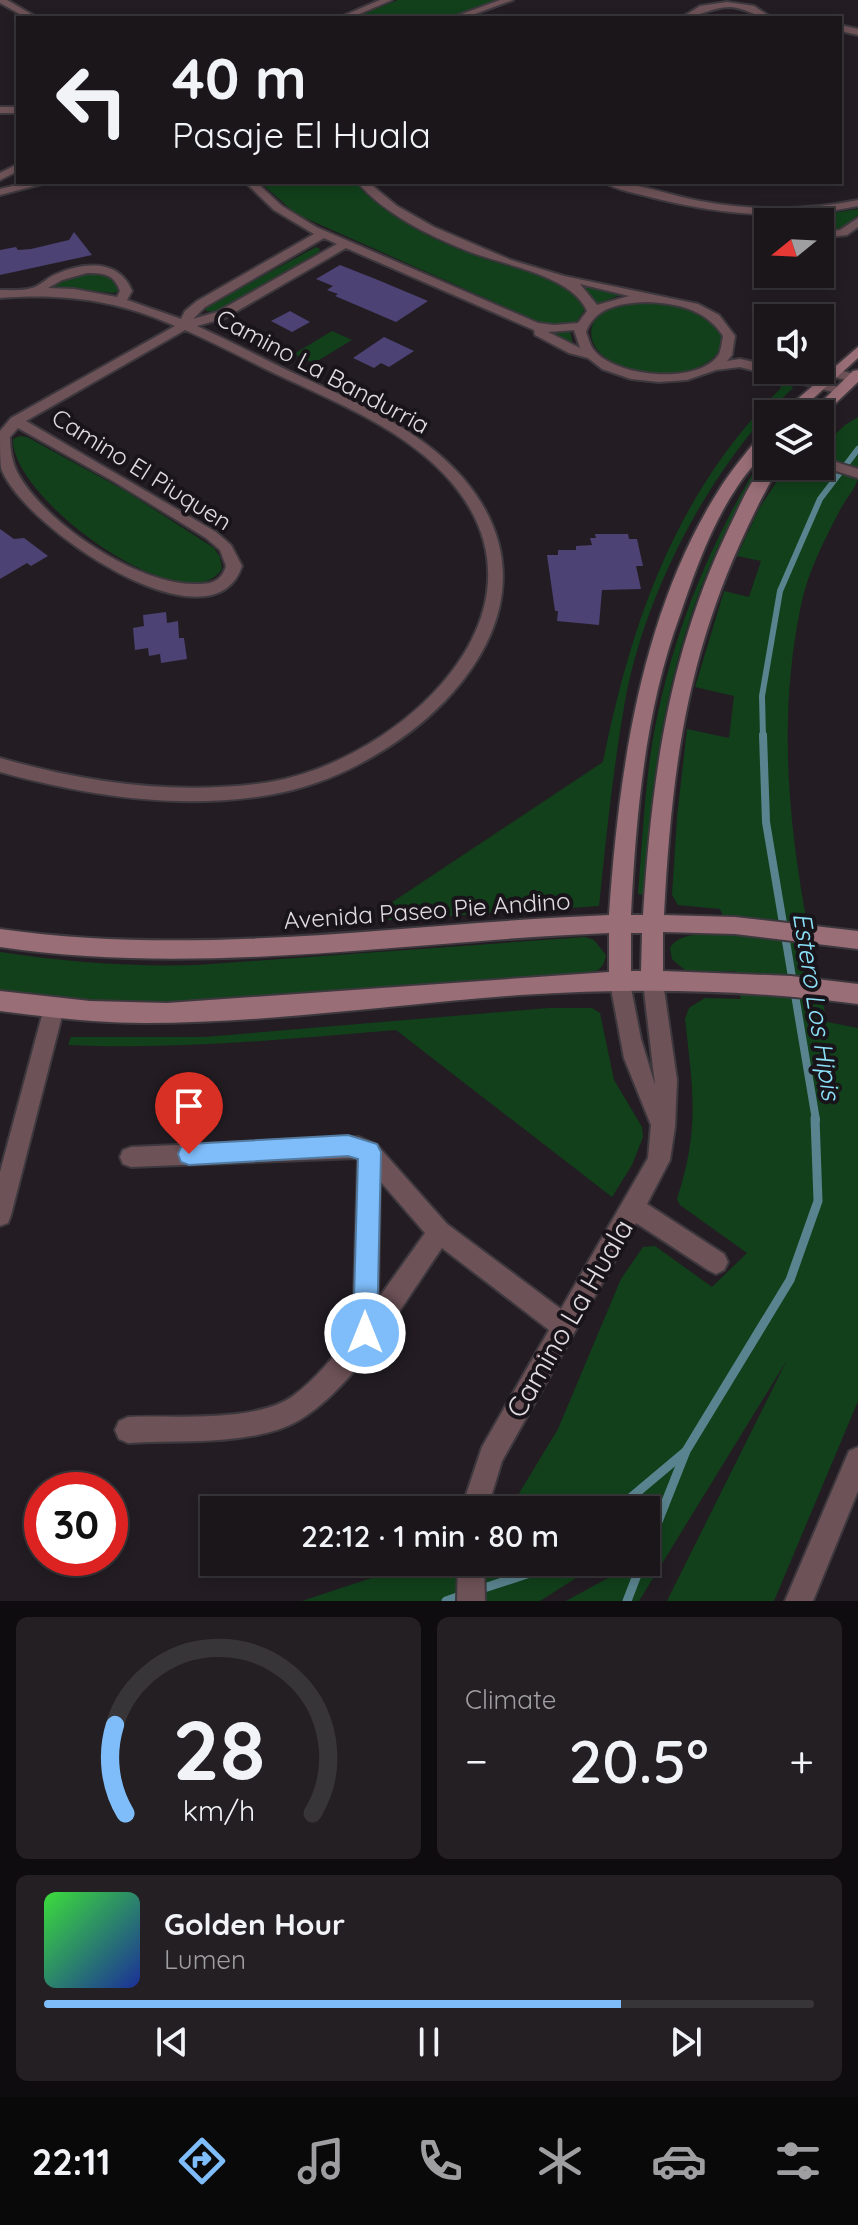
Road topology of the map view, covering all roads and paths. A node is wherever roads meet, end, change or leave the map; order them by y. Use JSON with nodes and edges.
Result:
{"nodes":[{"id":1,"x":0,"y":0,"type":"edge"},
{"id":2,"x":388,"y":0,"type":"edge"},
{"id":3,"x":509,"y":0,"type":"edge"},
{"id":4,"x":30,"y":16,"type":"edge"},
{"id":5,"x":347,"y":16,"type":"edge"},
{"id":6,"x":461,"y":16,"type":"edge"},
{"id":7,"x":688,"y":16,"type":"edge"},
{"id":8,"x":766,"y":16,"type":"edge"},
{"id":9,"x":36,"y":184,"type":"edge"},
{"id":10,"x":252,"y":184,"type":"edge"},
{"id":11,"x":364,"y":184,"type":"edge"},
{"id":12,"x":617,"y":184,"type":"edge"},
{"id":13,"x":0,"y":192,"type":"edge"},
{"id":14,"x":858,"y":203,"type":"edge"},
{"id":15,"x":829,"y":208,"type":"edge"},
{"id":16,"x":754,"y":212,"type":"edge"},
{"id":17,"x":858,"y":221,"type":"edge"},
{"id":18,"x":323,"y":234,"type":"junction"},
{"id":19,"x":834,"y":234,"type":"edge"},
{"id":20,"x":345,"y":244,"type":"junction"},
{"id":21,"x":553,"y":276,"type":"junction"},
{"id":22,"x":37,"y":291,"type":"junction"},
{"id":23,"x":0,"y":294,"type":"edge"},
{"id":24,"x":658,"y":299,"type":"junction"},
{"id":25,"x":121,"y":300,"type":"junction"},
{"id":26,"x":594,"y":312,"type":"junction"},
{"id":27,"x":527,"y":323,"type":"junction"},
{"id":28,"x":184,"y":326,"type":"junction"},
{"id":29,"x":581,"y":326,"type":"junction"},
{"id":30,"x":729,"y":336,"type":"junction"},
{"id":31,"x":858,"y":351,"type":"edge"},
{"id":32,"x":754,"y":352,"type":"edge"},
{"id":33,"x":591,"y":355,"type":"junction"},
{"id":34,"x":715,"y":366,"type":"junction"},
{"id":35,"x":754,"y":366,"type":"edge"},
{"id":36,"x":834,"y":367,"type":"edge"},
{"id":37,"x":834,"y":375,"type":"edge"},
{"id":38,"x":855,"y":376,"type":"edge"},
{"id":39,"x":815,"y":384,"type":"edge"},
{"id":40,"x":834,"y":384,"type":"edge"},
{"id":41,"x":840,"y":390,"type":"junction"},
{"id":42,"x":800,"y":400,"type":"edge"},
{"id":43,"x":830,"y":400,"type":"edge"},
{"id":44,"x":16,"y":421,"type":"junction"},
{"id":45,"x":754,"y":458,"type":"edge"},
{"id":46,"x":834,"y":466,"type":"edge"},
{"id":47,"x":858,"y":474,"type":"edge"},
{"id":48,"x":763,"y":480,"type":"edge"},
{"id":49,"x":0,"y":765,"type":"edge"},
{"id":50,"x":654,"y":923,"type":"junction"},
{"id":51,"x":618,"y":924,"type":"junction"},
{"id":52,"x":0,"y":938,"type":"edge"},
{"id":53,"x":858,"y":940,"type":"edge"},
{"id":54,"x":653,"y":982,"type":"junction"},
{"id":55,"x":620,"y":983,"type":"junction"},
{"id":56,"x":851,"y":993,"type":"edge"},
{"id":57,"x":0,"y":1001,"type":"edge"},
{"id":58,"x":54,"y":1008,"type":"junction"},
{"id":59,"x":664,"y":1127,"type":"junction"},
{"id":60,"x":369,"y":1152,"type":"junction"},
{"id":61,"x":131,"y":1157,"type":"dead end"},
{"id":62,"x":633,"y":1208,"type":"junction"},
{"id":63,"x":0,"y":1215,"type":"edge"},
{"id":64,"x":439,"y":1232,"type":"junction"},
{"id":65,"x":716,"y":1262,"type":"dead end"},
{"id":66,"x":563,"y":1325,"type":"junction"},
{"id":67,"x":365,"y":1333,"type":"junction"},
{"id":68,"x":128,"y":1430,"type":"dead end"},
{"id":69,"x":858,"y":1460,"type":"edge"},
{"id":70,"x":478,"y":1496,"type":"edge"},
{"id":71,"x":471,"y":1576,"type":"edge"},
{"id":72,"x":471,"y":1601,"type":"edge"},
{"id":73,"x":799,"y":1601,"type":"edge"}],
"edges":[{"from":1,"to":4,"type":"street"},
{"from":2,"to":5,"type":"street"},
{"from":3,"to":6,"type":"street"},
{"from":7,"to":8,"type":"street"},
{"from":9,"to":13,"type":"street"},
{"from":10,"to":18,"type":"street"},
{"from":11,"to":21,"type":"street"},
{"from":12,"to":16,"type":"street"},
{"from":14,"to":15,"type":"street"},
{"from":17,"to":19,"type":"street"},
{"from":18,"to":20,"type":"street"},
{"from":18,"to":28,"type":"street"},
{"from":20,"to":27,"type":"street"},
{"from":20,"to":28,"type":"street"},
{"from":21,"to":24,"type":"street"},
{"from":21,"to":26,"type":"street"},
{"from":22,"to":23,"type":"street","name":"Camino La Bandurria"},
{"from":22,"to":25,"type":"street","name":"Camino La Bandurria"},
{"from":22,"to":25,"type":"street","name":"Camino La Bandurria"},
{"from":24,"to":26,"type":"street"},
{"from":24,"to":30,"type":"street"},
{"from":25,"to":28,"type":"street","name":"Camino La Bandurria"},
{"from":26,"to":29,"type":"street"},
{"from":27,"to":29,"type":"street"},
{"from":27,"to":33,"type":"street"},
{"from":28,"to":44,"type":"street"},
{"from":28,"to":49,"type":"street","name":"Camino La Bandurria"},
{"from":29,"to":33,"type":"street"},
{"from":30,"to":32,"type":"street"},
{"from":30,"to":34,"type":"street"},
{"from":31,"to":36,"type":"main road"},
{"from":33,"to":34,"type":"street"},
{"from":34,"to":35,"type":"street"},
{"from":37,"to":38,"type":"street"},
{"from":38,"to":41,"type":"main road"},
{"from":39,"to":42,"type":"main road"},
{"from":40,"to":41,"type":"street"},
{"from":41,"to":43,"type":"main road"},
{"from":44,"to":44,"type":"street","name":"Camino El Piuquen"},
{"from":45,"to":51,"type":"main road"},
{"from":46,"to":47,"type":"street"},
{"from":48,"to":50,"type":"main road"},
{"from":50,"to":51,"type":"main road","name":"Avenida Paseo Pie Andino"},
{"from":50,"to":53,"type":"main road","name":"Avenida Paseo Pie Andino"},
{"from":50,"to":54,"type":"main road"},
{"from":51,"to":52,"type":"main road","name":"Avenida Paseo Pie Andino"},
{"from":51,"to":55,"type":"main road"},
{"from":54,"to":55,"type":"main road"},
{"from":54,"to":56,"type":"main road"},
{"from":54,"to":59,"type":"street","name":"Camino La Huala"},
{"from":55,"to":58,"type":"main road"},
{"from":55,"to":59,"type":"street"},
{"from":57,"to":58,"type":"main road"},
{"from":58,"to":63,"type":"street"},
{"from":59,"to":62,"type":"street","name":"Camino La Huala"},
{"from":60,"to":61,"type":"street"},
{"from":60,"to":64,"type":"street"},
{"from":60,"to":67,"type":"street"},
{"from":62,"to":65,"type":"street"},
{"from":62,"to":66,"type":"street","name":"Camino La Huala"},
{"from":64,"to":66,"type":"street"},
{"from":64,"to":67,"type":"street"},
{"from":66,"to":70,"type":"street","name":"Camino La Huala"},
{"from":67,"to":68,"type":"street"},
{"from":69,"to":73,"type":"street"},
{"from":71,"to":72,"type":"street"}]}
